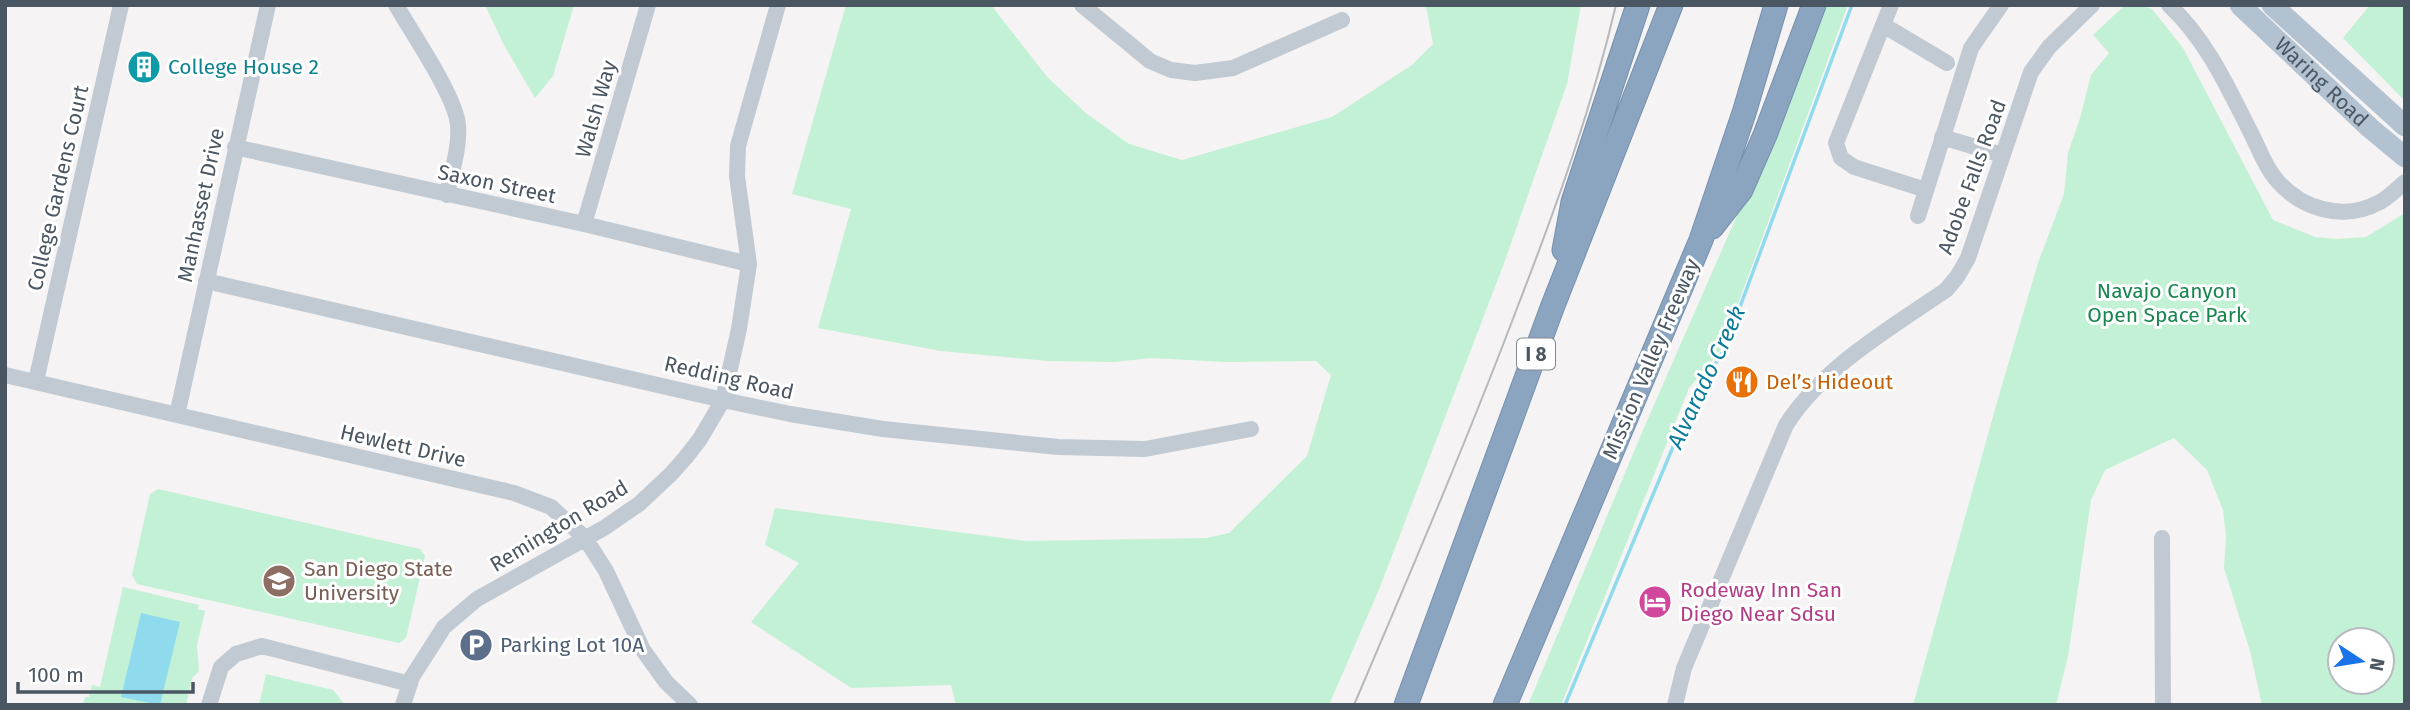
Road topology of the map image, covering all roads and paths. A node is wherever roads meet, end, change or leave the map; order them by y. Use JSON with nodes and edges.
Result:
{"nodes":[{"id":1,"x":121,"y":5,"type":"edge"},
{"id":2,"x":268,"y":5,"type":"edge"},
{"id":3,"x":396,"y":5,"type":"edge"},
{"id":4,"x":648,"y":5,"type":"edge"},
{"id":5,"x":778,"y":5,"type":"edge"},
{"id":6,"x":1082,"y":5,"type":"edge"},
{"id":7,"x":1638,"y":5,"type":"edge"},
{"id":8,"x":1671,"y":5,"type":"edge"},
{"id":9,"x":1776,"y":5,"type":"edge"},
{"id":10,"x":1814,"y":5,"type":"edge"},
{"id":11,"x":1891,"y":5,"type":"edge"},
{"id":12,"x":2001,"y":5,"type":"edge"},
{"id":13,"x":2092,"y":5,"type":"edge"},
{"id":14,"x":2169,"y":5,"type":"edge"},
{"id":15,"x":2240,"y":5,"type":"edge"},
{"id":16,"x":2272,"y":5,"type":"edge"},
{"id":17,"x":1342,"y":20,"type":"dead end"},
{"id":18,"x":1883,"y":25,"type":"junction"},
{"id":19,"x":1947,"y":62,"type":"dead end"},
{"id":20,"x":2405,"y":126,"type":"edge"},
{"id":21,"x":1942,"y":137,"type":"junction"},
{"id":22,"x":235,"y":148,"type":"junction"},
{"id":23,"x":2001,"y":155,"type":"junction"},
{"id":24,"x":2405,"y":157,"type":"edge"},
{"id":25,"x":2405,"y":182,"type":"edge"},
{"id":26,"x":1926,"y":190,"type":"junction"},
{"id":27,"x":447,"y":195,"type":"junction"},
{"id":28,"x":1918,"y":216,"type":"dead end"},
{"id":29,"x":584,"y":224,"type":"junction"},
{"id":30,"x":1701,"y":240,"type":"junction"},
{"id":31,"x":749,"y":264,"type":"junction"},
{"id":32,"x":206,"y":281,"type":"junction"},
{"id":33,"x":1552,"y":308,"type":"junction"},
{"id":34,"x":5,"y":374,"type":"edge"},
{"id":35,"x":36,"y":381,"type":"junction"},
{"id":36,"x":723,"y":400,"type":"junction"},
{"id":37,"x":177,"y":415,"type":"junction"},
{"id":38,"x":1251,"y":429,"type":"dead end"},
{"id":39,"x":585,"y":538,"type":"junction"},
{"id":40,"x":2162,"y":538,"type":"dead end"},
{"id":41,"x":410,"y":684,"type":"junction"},
{"id":42,"x":209,"y":705,"type":"edge"},
{"id":43,"x":403,"y":705,"type":"edge"},
{"id":44,"x":690,"y":705,"type":"edge"},
{"id":45,"x":1405,"y":705,"type":"edge"},
{"id":46,"x":1505,"y":705,"type":"edge"},
{"id":47,"x":1675,"y":705,"type":"edge"},
{"id":48,"x":2163,"y":705,"type":"edge"}],
"edges":[{"from":1,"to":35,"type":"street","name":"College Gardens Court"},
{"from":2,"to":22,"type":"street","name":"Manhasset Drive"},
{"from":3,"to":27,"type":"street"},
{"from":4,"to":29,"type":"street","name":"Walsh Way"},
{"from":5,"to":31,"type":"street","name":"Remington Road"},
{"from":6,"to":17,"type":"street"},
{"from":7,"to":33,"type":"highway"},
{"from":8,"to":33,"type":"highway","number":"I 8"},
{"from":9,"to":30,"type":"highway","name":"Mission Valley Freeway"},
{"from":10,"to":30,"type":"highway"},
{"from":11,"to":18,"type":"street"},
{"from":12,"to":21,"type":"street"},
{"from":13,"to":23,"type":"street","name":"Adobe Falls Road"},
{"from":14,"to":25,"type":"street"},
{"from":15,"to":24,"type":"main road","name":"Waring Road"},
{"from":16,"to":20,"type":"main road","name":"Waring Road"},
{"from":18,"to":19,"type":"street"},
{"from":18,"to":26,"type":"street"},
{"from":21,"to":23,"type":"street"},
{"from":21,"to":26,"type":"street"},
{"from":22,"to":27,"type":"street","name":"Saxon Street"},
{"from":22,"to":32,"type":"street","name":"Manhasset Drive"},
{"from":23,"to":47,"type":"street","name":"Adobe Falls Road"},
{"from":26,"to":28,"type":"street"},
{"from":27,"to":29,"type":"street","name":"Saxon Street"},
{"from":29,"to":31,"type":"street","name":"Saxon Street"},
{"from":30,"to":46,"type":"highway","name":"Mission Valley Freeway"},
{"from":31,"to":36,"type":"street","name":"Remington Road"},
{"from":32,"to":36,"type":"street","name":"Redding Road"},
{"from":32,"to":37,"type":"street","name":"Manhasset Drive"},
{"from":33,"to":45,"type":"highway","number":"I 8"},
{"from":34,"to":35,"type":"street","name":"Hewlett Drive"},
{"from":35,"to":37,"type":"street","name":"Hewlett Drive"},
{"from":36,"to":38,"type":"street","name":"Redding Road"},
{"from":36,"to":39,"type":"street","name":"Remington Road"},
{"from":37,"to":39,"type":"street","name":"Hewlett Drive"},
{"from":39,"to":41,"type":"street","name":"Remington Road"},
{"from":39,"to":44,"type":"street","name":"Hewlett Drive"},
{"from":40,"to":48,"type":"street"},
{"from":41,"to":42,"type":"street"},
{"from":41,"to":43,"type":"street","name":"Remington Road"}]}
